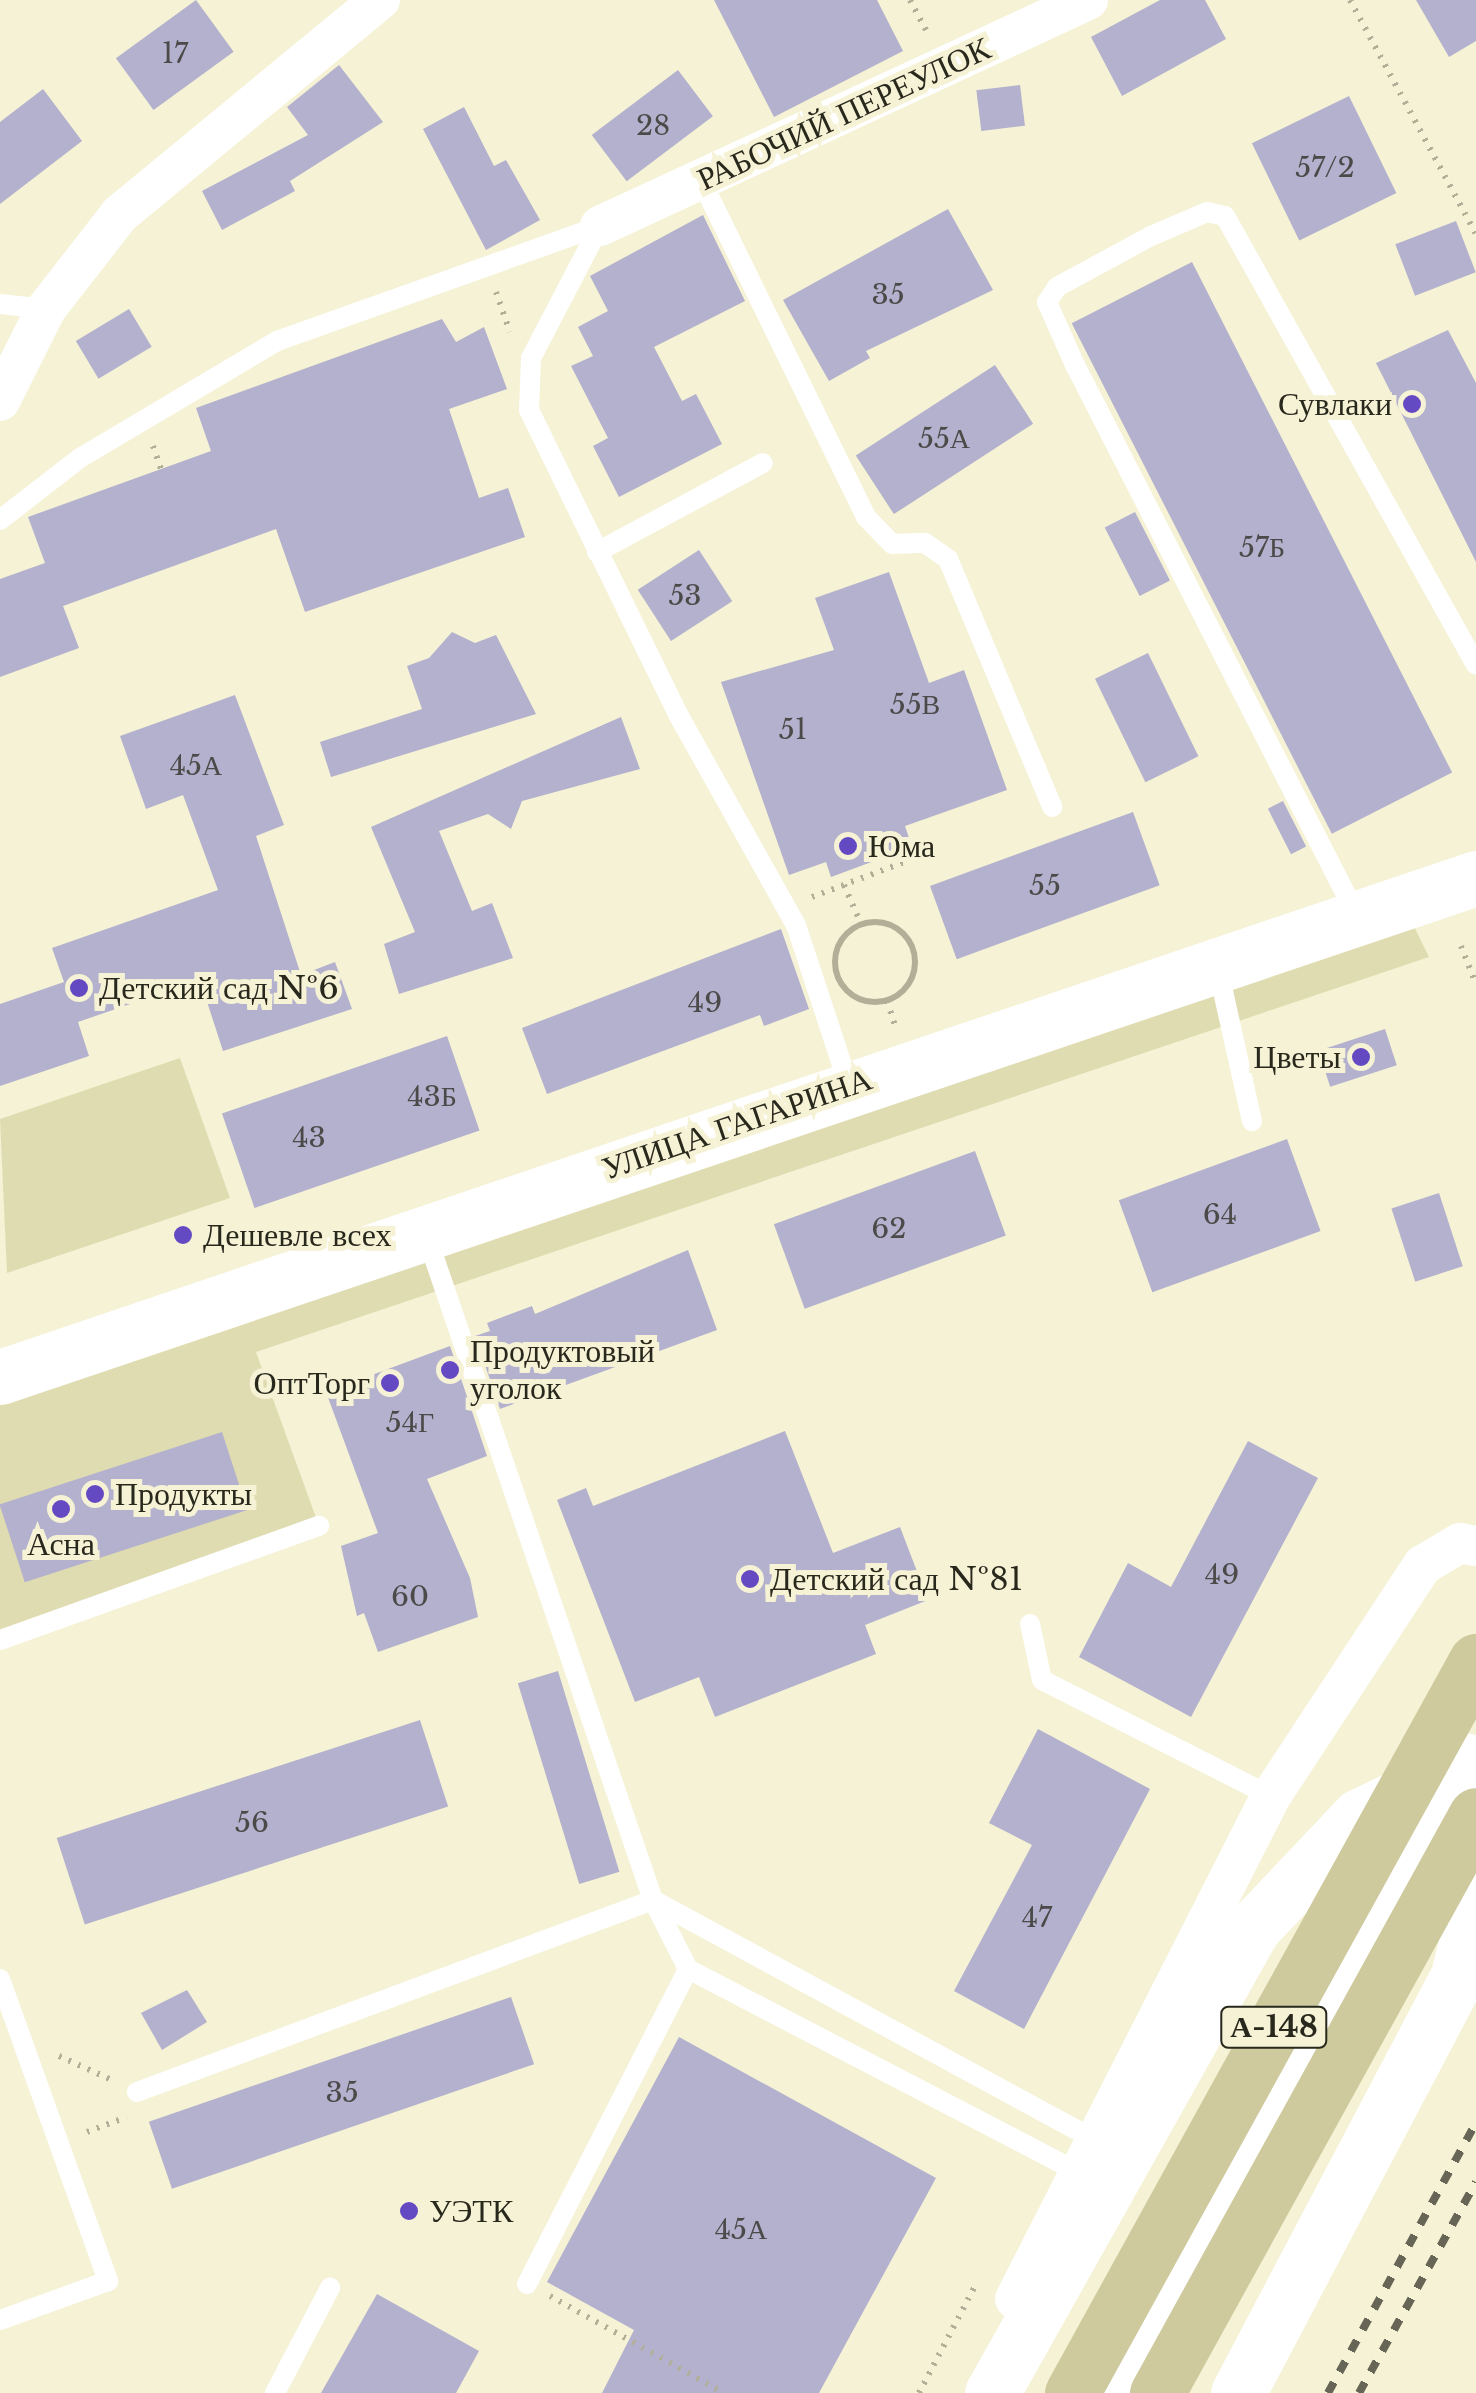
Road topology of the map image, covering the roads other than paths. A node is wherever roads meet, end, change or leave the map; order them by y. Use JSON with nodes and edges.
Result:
{"nodes":[{"id":1,"x":380,"y":0,"type":"edge"},
{"id":2,"x":1088,"y":0,"type":"edge"},
{"id":3,"x":701,"y":180,"type":"junction"},
{"id":4,"x":600,"y":226,"type":"junction"},
{"id":5,"x":0,"y":304,"type":"edge"},
{"id":6,"x":46,"y":309,"type":"junction"},
{"id":7,"x":0,"y":401,"type":"edge"},
{"id":8,"x":763,"y":463,"type":"dead end"},
{"id":9,"x":0,"y":520,"type":"edge"},
{"id":10,"x":596,"y":552,"type":"junction"},
{"id":11,"x":1476,"y":665,"type":"edge"},
{"id":12,"x":1052,"y":807,"type":"dead end"},
{"id":13,"x":1476,"y":878,"type":"edge"},
{"id":14,"x":1358,"y":916,"type":"junction"},
{"id":15,"x":1217,"y":962,"type":"junction"},
{"id":16,"x":849,"y":1086,"type":"junction"},
{"id":17,"x":1252,"y":1121,"type":"dead end"},
{"id":18,"x":425,"y":1230,"type":"junction"},
{"id":19,"x":0,"y":1377,"type":"edge"},
{"id":20,"x":319,"y":1526,"type":"dead end"},
{"id":21,"x":1476,"y":1546,"type":"edge"},
{"id":22,"x":1030,"y":1624,"type":"dead end"},
{"id":23,"x":0,"y":1640,"type":"edge"},
{"id":24,"x":1476,"y":1661,"type":"edge"},
{"id":25,"x":1470,"y":1774,"type":"edge"},
{"id":26,"x":1270,"y":1796,"type":"junction"},
{"id":27,"x":652,"y":1900,"type":"junction"},
{"id":28,"x":688,"y":1970,"type":"junction"},
{"id":29,"x":0,"y":1978,"type":"edge"},
{"id":30,"x":138,"y":2092,"type":"road end"},
{"id":31,"x":1089,"y":2158,"type":"junction"},
{"id":32,"x":527,"y":2284,"type":"road end"},
{"id":33,"x":330,"y":2288,"type":"dead end"},
{"id":34,"x":0,"y":2320,"type":"edge"},
{"id":35,"x":276,"y":2393,"type":"edge"},
{"id":36,"x":965,"y":2393,"type":"edge"},
{"id":37,"x":992,"y":2393,"type":"edge"},
{"id":38,"x":1072,"y":2393,"type":"edge"},
{"id":39,"x":1111,"y":2393,"type":"edge"},
{"id":40,"x":1157,"y":2393,"type":"edge"},
{"id":41,"x":1238,"y":2393,"type":"edge"}],
"edges":[{"from":1,"to":6,"type":"street"},
{"from":2,"to":3,"type":"street","name":"РАБОЧИЙ ПЕРЕУЛОК"},
{"from":3,"to":4,"type":"street","name":"РАБОЧИЙ ПЕРЕУЛОК"},
{"from":3,"to":12,"type":"lane"},
{"from":4,"to":9,"type":"lane"},
{"from":4,"to":10,"type":"lane"},
{"from":5,"to":6,"type":"lane"},
{"from":6,"to":7,"type":"street"},
{"from":8,"to":10,"type":"lane"},
{"from":10,"to":16,"type":"lane"},
{"from":11,"to":14,"type":"lane"},
{"from":13,"to":14,"type":"street","name":"УЛИЦА ГАГАРИНА"},
{"from":14,"to":15,"type":"street","name":"УЛИЦА ГАГАРИНА"},
{"from":15,"to":16,"type":"street","name":"УЛИЦА ГАГАРИНА"},
{"from":15,"to":17,"type":"lane"},
{"from":16,"to":18,"type":"street","name":"УЛИЦА ГАГАРИНА"},
{"from":18,"to":19,"type":"street","name":"УЛИЦА ГАГАРИНА"},
{"from":18,"to":27,"type":"lane"},
{"from":20,"to":23,"type":"lane"},
{"from":21,"to":26,"type":"street"},
{"from":22,"to":26,"type":"lane"},
{"from":24,"to":38,"type":"main road","number":"А-148"},
{"from":25,"to":37,"type":"street","number":"А-148"},
{"from":25,"to":39,"type":"street"},
{"from":25,"to":40,"type":"main road","number":"А-148"},
{"from":25,"to":41,"type":"street"},
{"from":26,"to":31,"type":"street"},
{"from":27,"to":28,"type":"lane"},
{"from":27,"to":30,"type":"lane"},
{"from":27,"to":31,"type":"lane"},
{"from":28,"to":31,"type":"lane"},
{"from":28,"to":32,"type":"lane"},
{"from":29,"to":34,"type":"lane"},
{"from":31,"to":36,"type":"street"},
{"from":33,"to":35,"type":"lane"}]}
